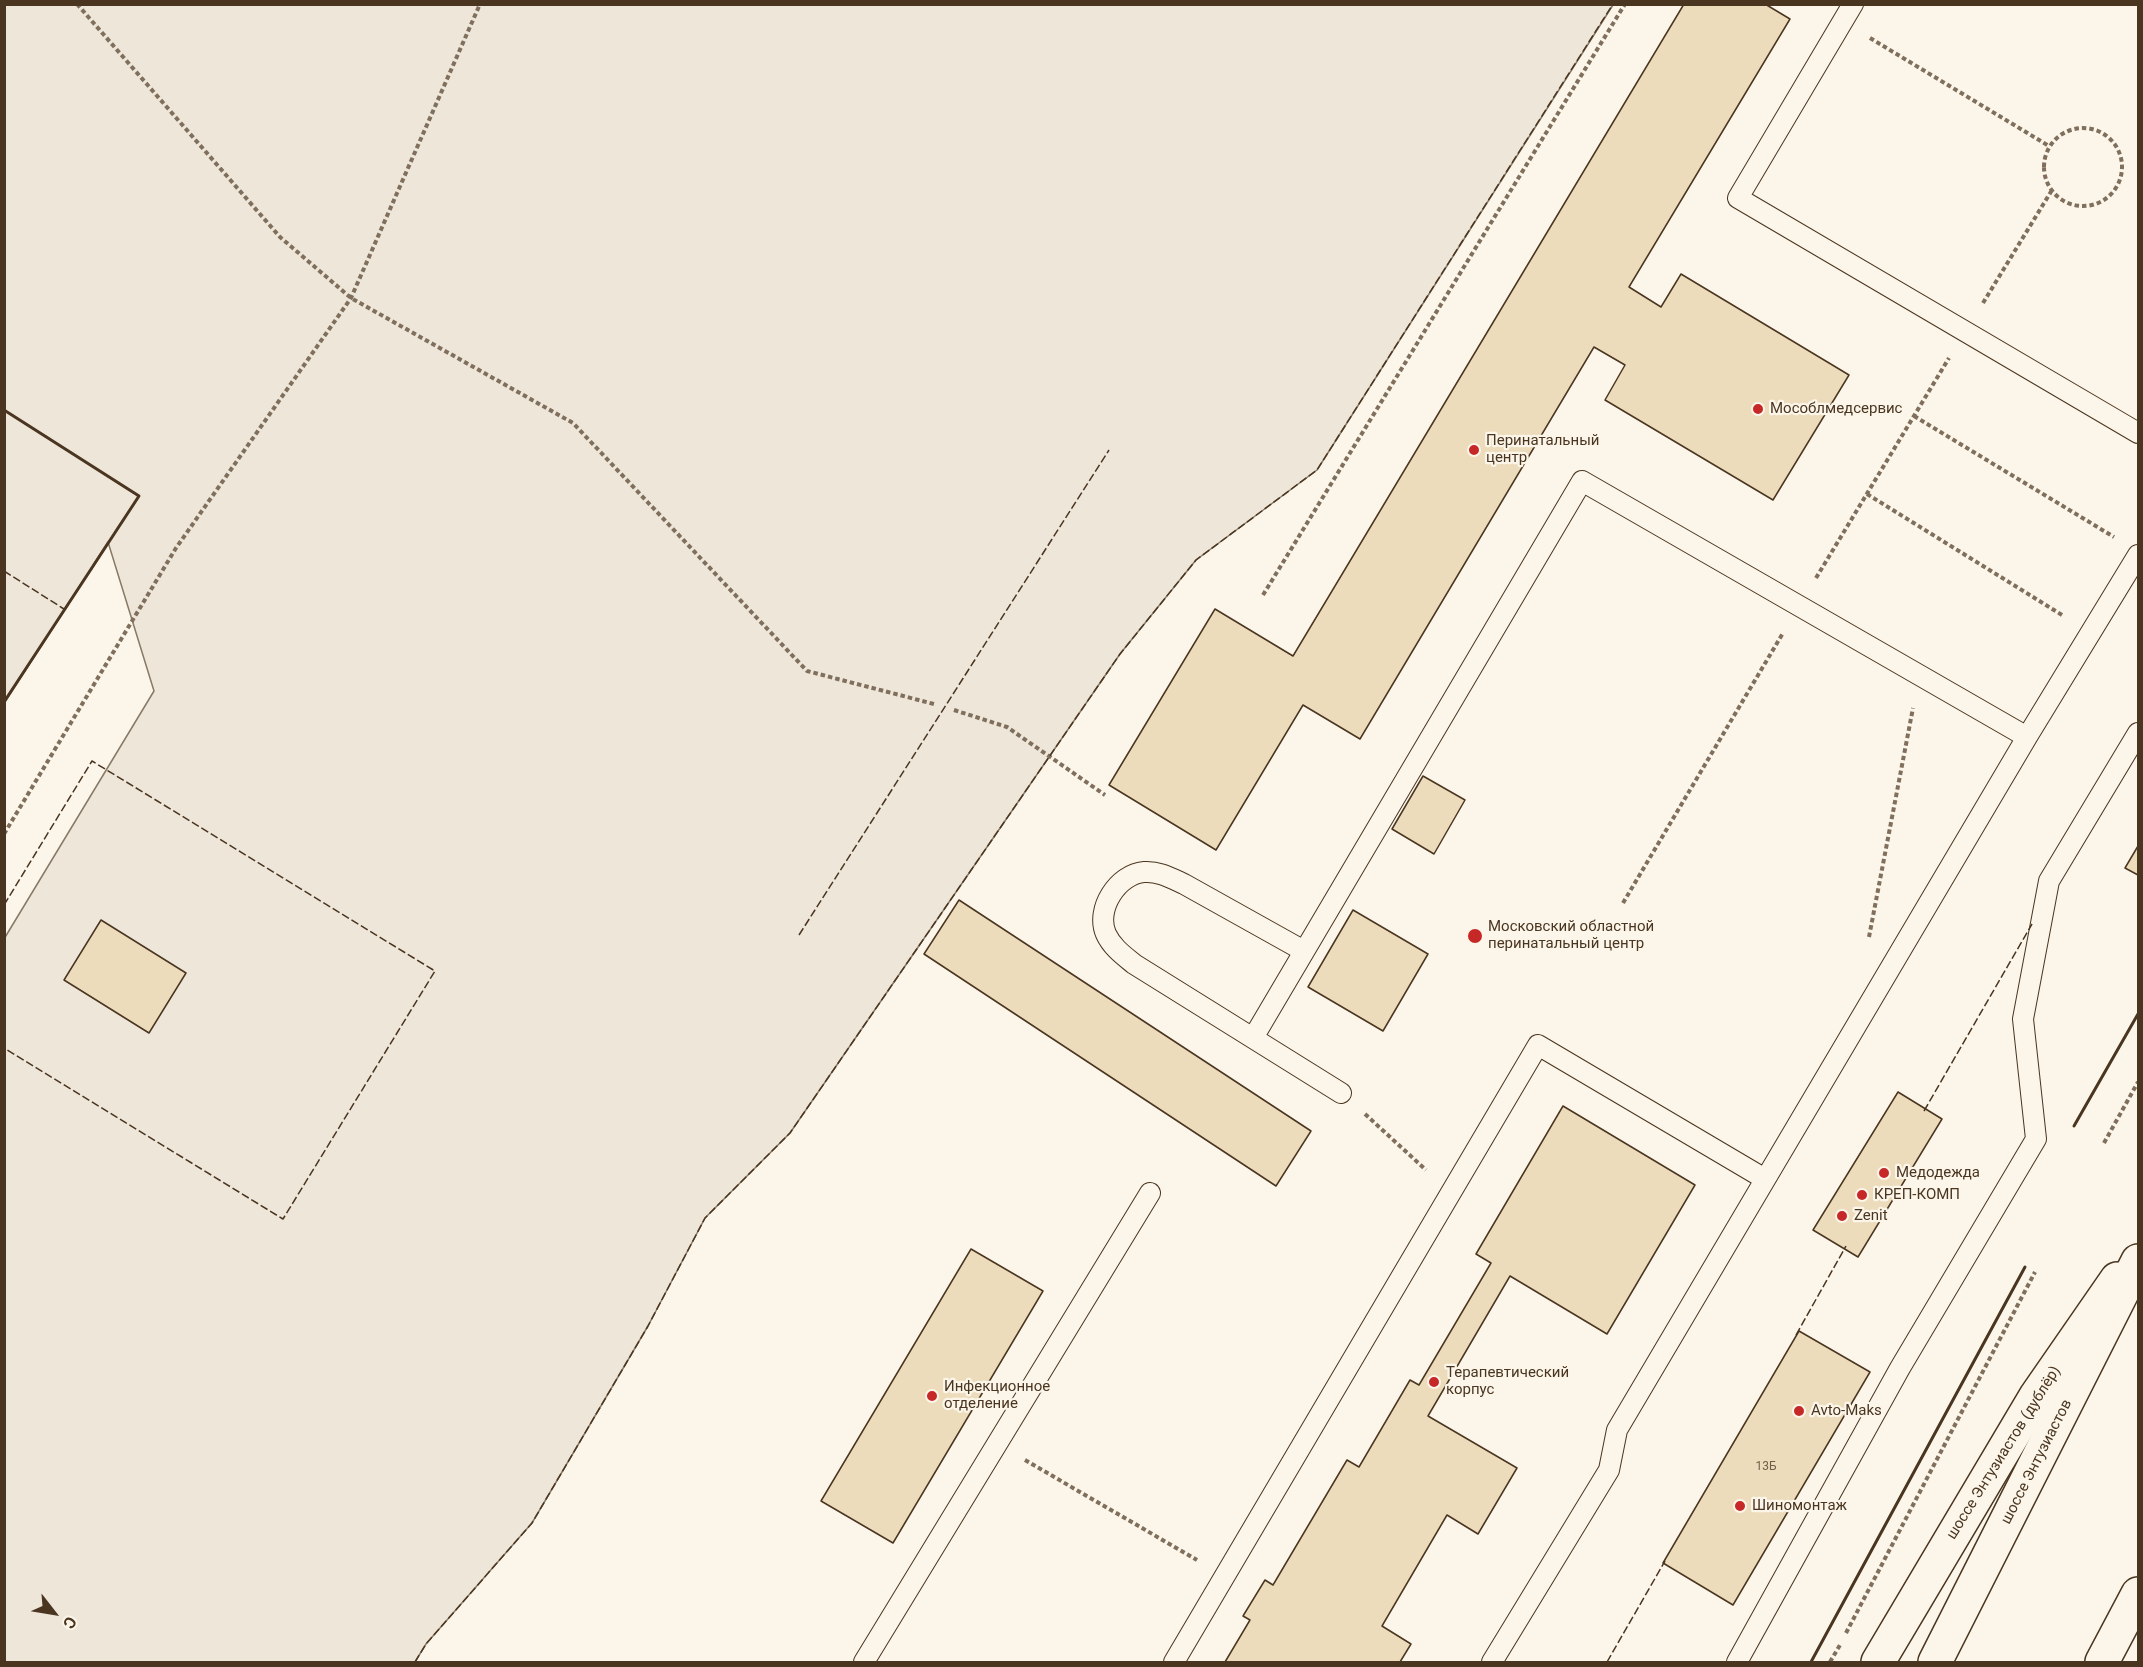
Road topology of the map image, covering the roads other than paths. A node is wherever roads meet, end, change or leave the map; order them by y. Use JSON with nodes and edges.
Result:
{"nodes":[{"id":1,"x":1848,"y":13,"type":"edge"},
{"id":2,"x":2139,"y":433,"type":"edge"},
{"id":3,"x":2139,"y":555,"type":"edge"},
{"id":4,"x":2139,"y":733,"type":"edge"},
{"id":5,"x":2026,"y":737,"type":"junction"},
{"id":6,"x":1304,"y":951,"type":"junction"},
{"id":7,"x":1253,"y":1038,"type":"junction"},
{"id":8,"x":1341,"y":1093,"type":"road end"},
{"id":9,"x":1765,"y":1179,"type":"junction"},
{"id":10,"x":1150,"y":1193,"type":"dead end"},
{"id":11,"x":2139,"y":1248,"type":"edge"},
{"id":12,"x":2139,"y":1261,"type":"edge"},
{"id":13,"x":2139,"y":1594,"type":"edge"},
{"id":14,"x":864,"y":1662,"type":"edge"},
{"id":15,"x":1174,"y":1662,"type":"edge"},
{"id":16,"x":1492,"y":1662,"type":"edge"},
{"id":17,"x":1737,"y":1662,"type":"edge"},
{"id":18,"x":1878,"y":1662,"type":"edge"},
{"id":19,"x":1935,"y":1662,"type":"edge"},
{"id":20,"x":2102,"y":1662,"type":"edge"}],
"edges":[{"from":1,"to":2,"type":"lane"},
{"from":3,"to":5,"type":"lane"},
{"from":4,"to":17,"type":"lane"},
{"from":5,"to":6,"type":"lane"},
{"from":5,"to":9,"type":"lane"},
{"from":6,"to":7,"type":"lane"},
{"from":6,"to":7,"type":"lane"},
{"from":7,"to":8,"type":"lane"},
{"from":9,"to":15,"type":"lane"},
{"from":9,"to":16,"type":"lane"},
{"from":10,"to":14,"type":"lane"},
{"from":11,"to":18,"type":"main road","name":"шоссе Энтузиастов (дублёр)"},
{"from":12,"to":19,"type":"main road","name":"шоссе Энтузиастов"},
{"from":13,"to":20,"type":"main road"}]}
